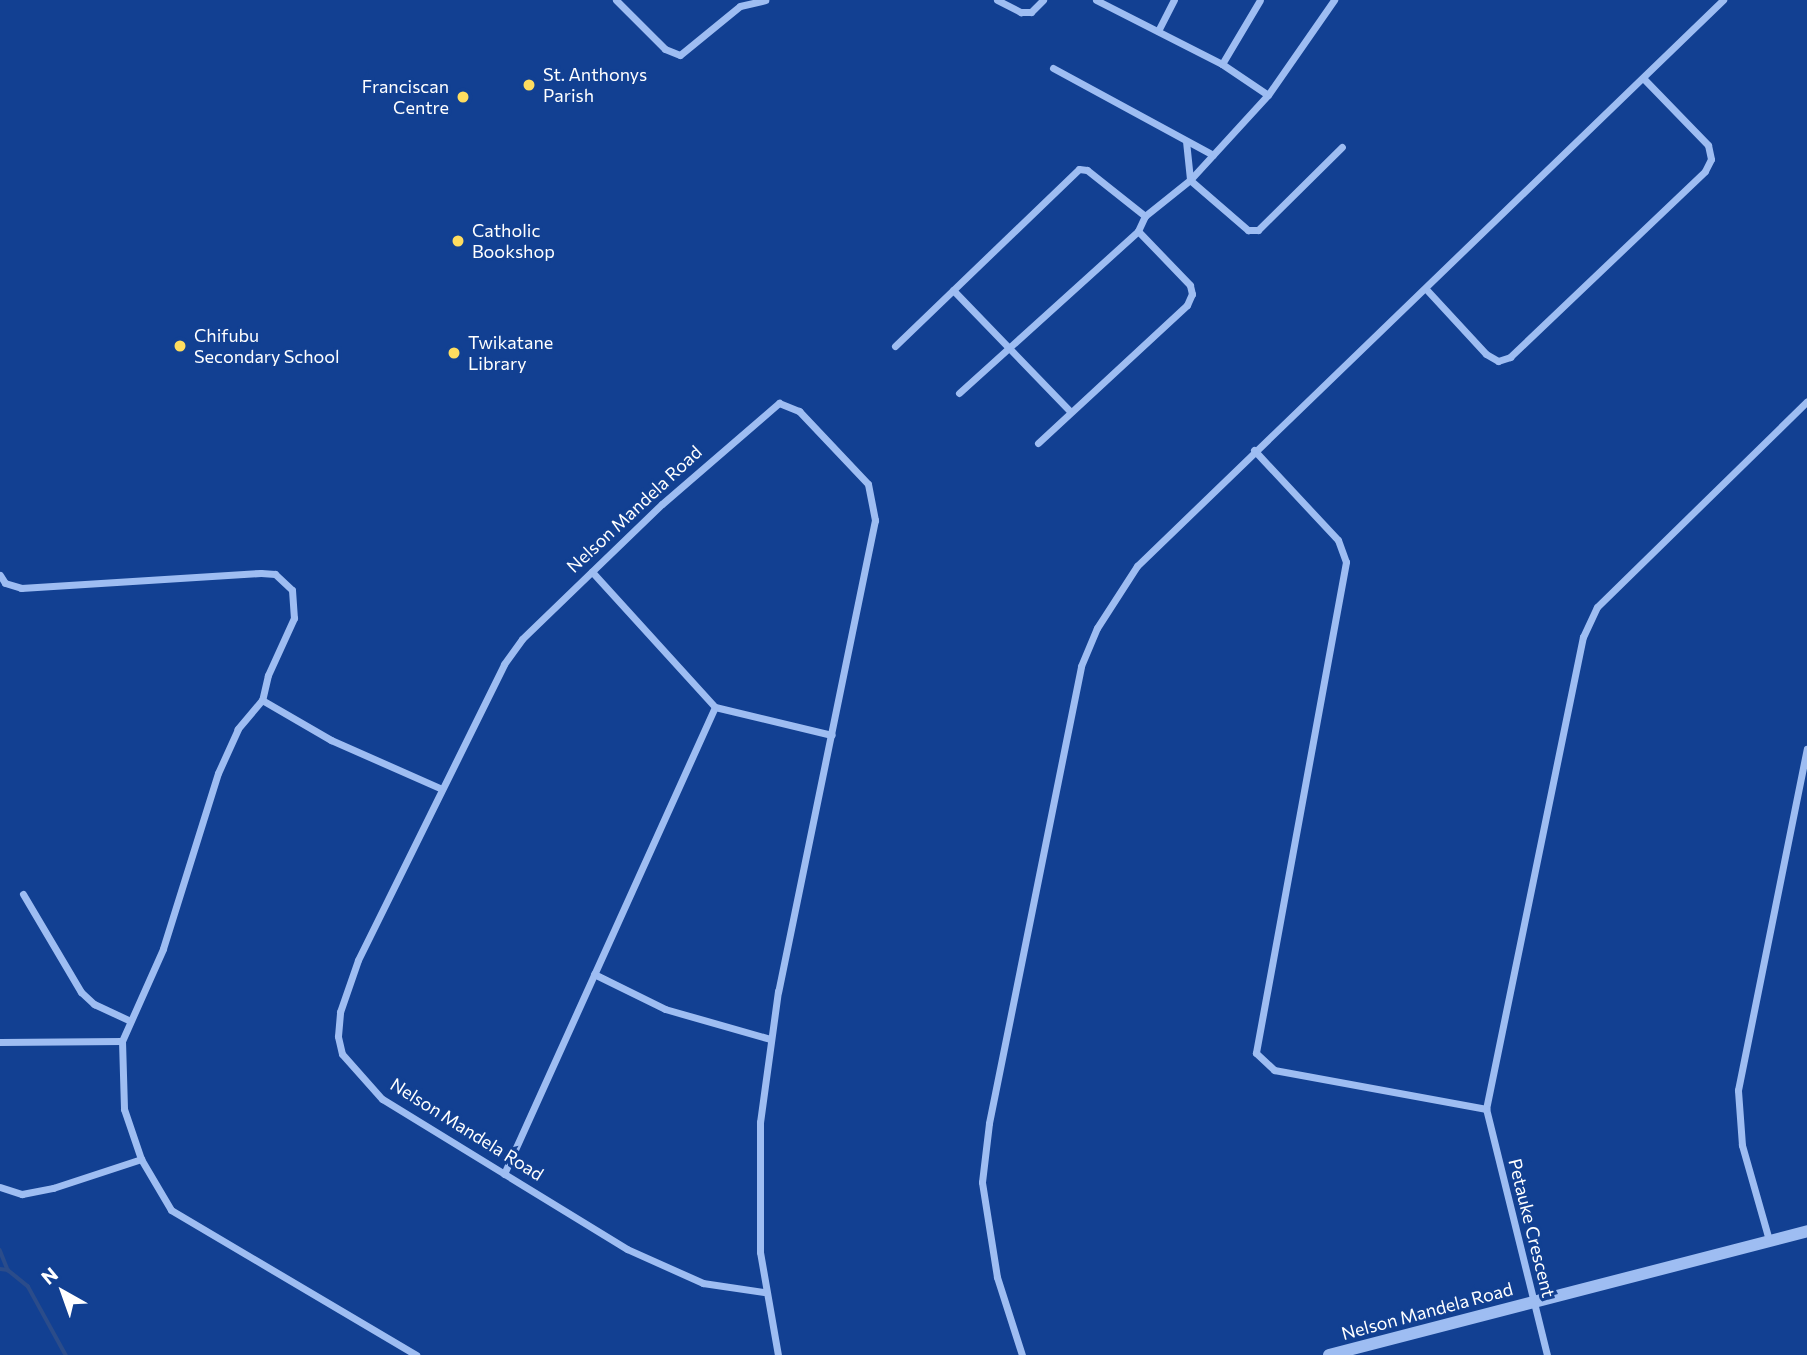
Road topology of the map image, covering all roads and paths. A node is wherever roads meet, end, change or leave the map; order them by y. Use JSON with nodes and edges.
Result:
{"nodes":[{"id":1,"x":616,"y":0,"type":"edge"},
{"id":2,"x":765,"y":0,"type":"edge"},
{"id":3,"x":997,"y":0,"type":"edge"},
{"id":4,"x":1043,"y":0,"type":"edge"},
{"id":5,"x":1096,"y":0,"type":"edge"},
{"id":6,"x":1174,"y":0,"type":"edge"},
{"id":7,"x":1261,"y":0,"type":"edge"},
{"id":8,"x":1334,"y":0,"type":"edge"},
{"id":9,"x":1723,"y":0,"type":"edge"},
{"id":10,"x":743,"y":3,"type":"edge"},
{"id":11,"x":1158,"y":31,"type":"junction"},
{"id":12,"x":1222,"y":64,"type":"junction"},
{"id":13,"x":1053,"y":68,"type":"dead end"},
{"id":14,"x":1643,"y":78,"type":"junction"},
{"id":15,"x":1268,"y":95,"type":"junction"},
{"id":16,"x":1186,"y":141,"type":"junction"},
{"id":17,"x":1342,"y":147,"type":"dead end"},
{"id":18,"x":1213,"y":155,"type":"junction"},
{"id":19,"x":1190,"y":180,"type":"junction"},
{"id":20,"x":1145,"y":216,"type":"junction"},
{"id":21,"x":1138,"y":231,"type":"junction"},
{"id":22,"x":1426,"y":289,"type":"junction"},
{"id":23,"x":953,"y":290,"type":"junction"},
{"id":24,"x":895,"y":346,"type":"dead end"},
{"id":25,"x":1011,"y":350,"type":"junction"},
{"id":26,"x":959,"y":393,"type":"dead end"},
{"id":27,"x":1807,"y":401,"type":"edge"},
{"id":28,"x":1070,"y":411,"type":"junction"},
{"id":29,"x":1038,"y":443,"type":"dead end"},
{"id":30,"x":1254,"y":450,"type":"junction"},
{"id":31,"x":592,"y":572,"type":"junction"},
{"id":32,"x":0,"y":575,"type":"edge"},
{"id":33,"x":262,"y":700,"type":"junction"},
{"id":34,"x":715,"y":707,"type":"junction"},
{"id":35,"x":832,"y":735,"type":"junction"},
{"id":36,"x":1807,"y":749,"type":"edge"},
{"id":37,"x":442,"y":789,"type":"junction"},
{"id":38,"x":23,"y":894,"type":"dead end"},
{"id":39,"x":594,"y":974,"type":"junction"},
{"id":40,"x":130,"y":1021,"type":"junction"},
{"id":41,"x":770,"y":1039,"type":"junction"},
{"id":42,"x":122,"y":1041,"type":"junction"},
{"id":43,"x":0,"y":1042,"type":"edge"},
{"id":44,"x":1486,"y":1109,"type":"junction"},
{"id":45,"x":141,"y":1159,"type":"junction"},
{"id":46,"x":504,"y":1174,"type":"junction"},
{"id":47,"x":0,"y":1187,"type":"edge"},
{"id":48,"x":1807,"y":1231,"type":"edge"},
{"id":49,"x":1769,"y":1240,"type":"junction"},
{"id":50,"x":764,"y":1292,"type":"junction"},
{"id":51,"x":1534,"y":1301,"type":"junction"},
{"id":52,"x":416,"y":1355,"type":"edge"},
{"id":53,"x":778,"y":1355,"type":"edge"},
{"id":54,"x":1022,"y":1355,"type":"edge"},
{"id":55,"x":1329,"y":1355,"type":"edge"},
{"id":56,"x":1547,"y":1355,"type":"edge"}],
"edges":[{"from":1,"to":10,"type":"street"},
{"from":2,"to":10,"type":"street"},
{"from":3,"to":4,"type":"street"},
{"from":5,"to":11,"type":"street"},
{"from":6,"to":11,"type":"street"},
{"from":7,"to":12,"type":"street"},
{"from":8,"to":15,"type":"street"},
{"from":9,"to":14,"type":"street"},
{"from":11,"to":12,"type":"street"},
{"from":12,"to":15,"type":"street"},
{"from":13,"to":16,"type":"street"},
{"from":14,"to":22,"type":"street"},
{"from":14,"to":22,"type":"street"},
{"from":15,"to":18,"type":"street"},
{"from":16,"to":18,"type":"street"},
{"from":16,"to":19,"type":"street"},
{"from":17,"to":19,"type":"street"},
{"from":18,"to":19,"type":"street"},
{"from":19,"to":20,"type":"street"},
{"from":20,"to":21,"type":"street"},
{"from":20,"to":23,"type":"street"},
{"from":21,"to":25,"type":"street"},
{"from":21,"to":28,"type":"street"},
{"from":22,"to":30,"type":"street"},
{"from":23,"to":24,"type":"street"},
{"from":23,"to":25,"type":"street"},
{"from":25,"to":26,"type":"street"},
{"from":25,"to":28,"type":"street"},
{"from":27,"to":44,"type":"street"},
{"from":28,"to":29,"type":"street"},
{"from":30,"to":44,"type":"street"},
{"from":30,"to":54,"type":"street"},
{"from":31,"to":34,"type":"street"},
{"from":31,"to":35,"type":"street","name":"Nelson Mandela Road"},
{"from":31,"to":37,"type":"street","name":"Nelson Mandela Road"},
{"from":32,"to":33,"type":"street"},
{"from":33,"to":37,"type":"street"},
{"from":33,"to":40,"type":"street"},
{"from":34,"to":35,"type":"street"},
{"from":34,"to":39,"type":"street"},
{"from":35,"to":41,"type":"street","name":"Nelson Mandela Road"},
{"from":36,"to":49,"type":"street"},
{"from":37,"to":46,"type":"street","name":"Nelson Mandela Road"},
{"from":38,"to":40,"type":"street"},
{"from":39,"to":41,"type":"street"},
{"from":39,"to":46,"type":"street"},
{"from":40,"to":42,"type":"street"},
{"from":41,"to":50,"type":"street","name":"Nelson Mandela Road"},
{"from":42,"to":43,"type":"street"},
{"from":42,"to":45,"type":"street"},
{"from":44,"to":51,"type":"street","name":"Petauke Crescent"},
{"from":45,"to":47,"type":"street"},
{"from":45,"to":52,"type":"street"},
{"from":46,"to":50,"type":"street","name":"Nelson Mandela Road"},
{"from":48,"to":49,"type":"street","name":"Nelson Mandela Road"},
{"from":49,"to":51,"type":"street","name":"Nelson Mandela Road"},
{"from":50,"to":53,"type":"street","name":"Nelson Mandela Road"},
{"from":51,"to":55,"type":"street","name":"Nelson Mandela Road"},
{"from":51,"to":56,"type":"street","name":"Petauke Crescent"}]}
